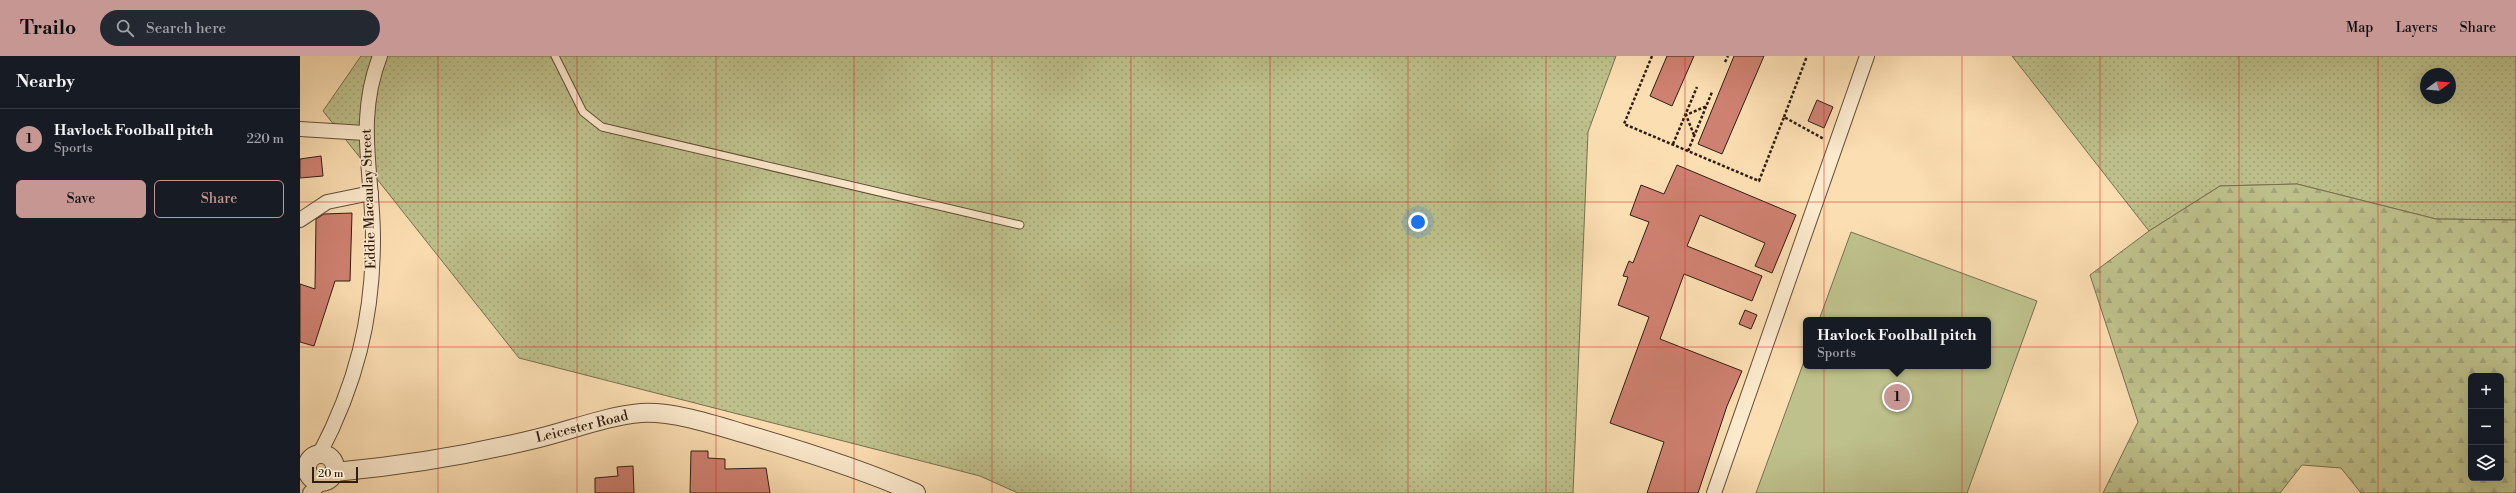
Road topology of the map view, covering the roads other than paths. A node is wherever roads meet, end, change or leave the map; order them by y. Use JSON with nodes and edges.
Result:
{"nodes":[{"id":1,"x":380,"y":56,"type":"edge"},
{"id":2,"x":555,"y":56,"type":"edge"},
{"id":3,"x":1866,"y":56,"type":"edge"},
{"id":4,"x":300,"y":130,"type":"edge"},
{"id":5,"x":365,"y":133,"type":"junction"},
{"id":6,"x":371,"y":193,"type":"junction"},
{"id":7,"x":300,"y":220,"type":"edge"},
{"id":8,"x":1020,"y":225,"type":"dead end"},
{"id":9,"x":319,"y":455,"type":"junction"},
{"id":10,"x":304,"y":469,"type":"edge"},
{"id":11,"x":322,"y":482,"type":"edge"},
{"id":12,"x":916,"y":493,"type":"edge"},
{"id":13,"x":1714,"y":493,"type":"edge"}],
"edges":[{"from":1,"to":5,"type":"street","name":"Eddie Macaulay Street"},
{"from":2,"to":8,"type":"lane"},
{"from":3,"to":13,"type":"street"},
{"from":4,"to":5,"type":"street"},
{"from":5,"to":6,"type":"street","name":"Eddie Macaulay Street"},
{"from":6,"to":7,"type":"street"},
{"from":6,"to":9,"type":"street","name":"Eddie Macaulay Street"},
{"from":9,"to":10,"type":"street"},
{"from":9,"to":11,"type":"street"},
{"from":10,"to":11,"type":"street"},
{"from":11,"to":12,"type":"street","name":"Leicester Road"}]}
